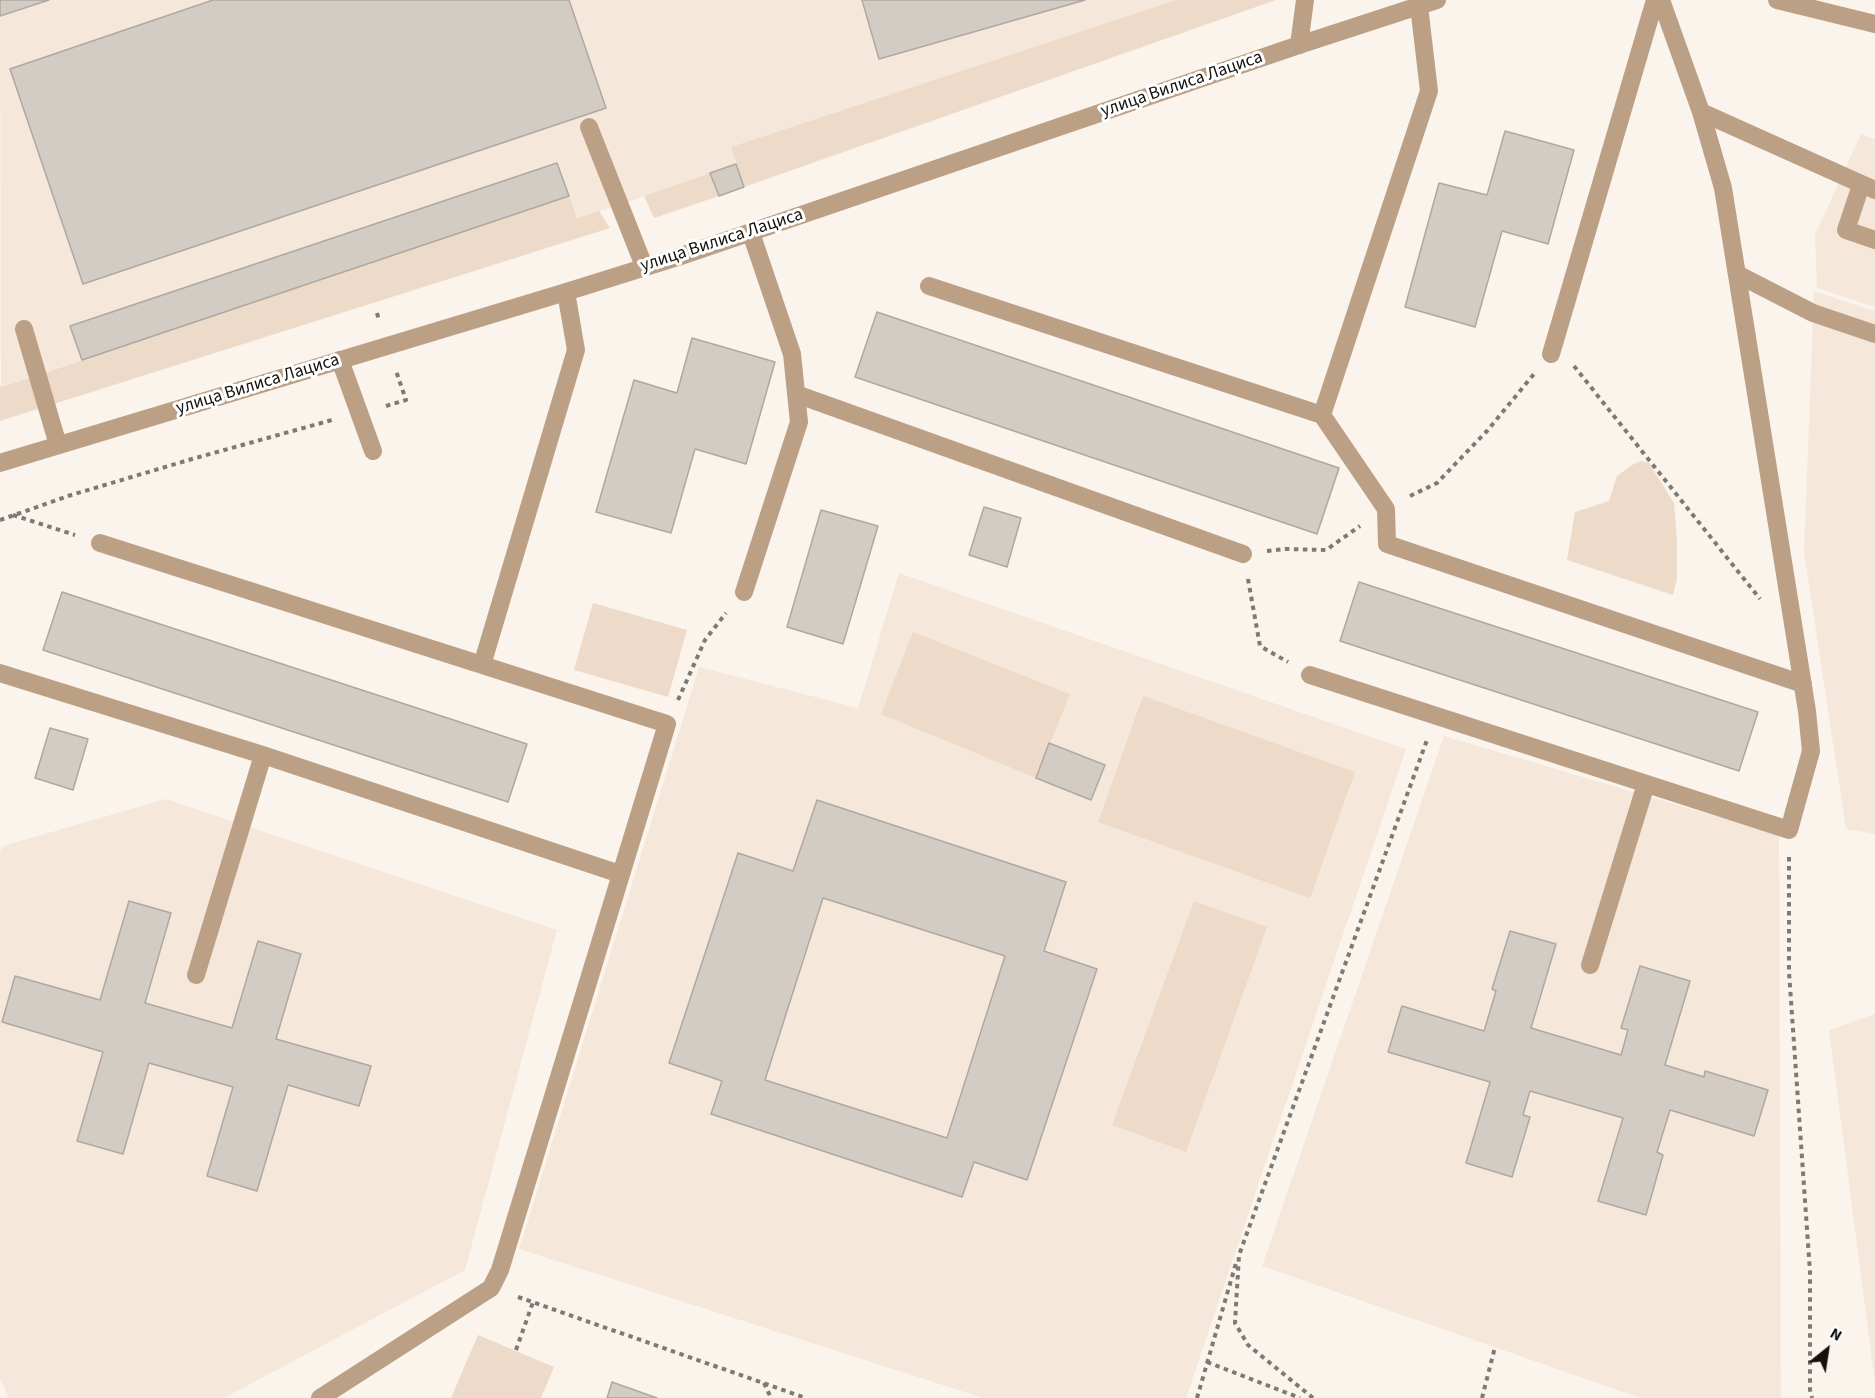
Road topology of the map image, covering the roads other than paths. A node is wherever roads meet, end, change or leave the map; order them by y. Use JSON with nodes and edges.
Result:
{"nodes":[{"id":1,"x":1305,"y":0,"type":"edge"},
{"id":2,"x":1437,"y":0,"type":"edge"},
{"id":3,"x":1655,"y":0,"type":"edge"},
{"id":4,"x":1661,"y":0,"type":"edge"},
{"id":5,"x":1777,"y":0,"type":"edge"},
{"id":6,"x":1419,"y":6,"type":"junction"},
{"id":7,"x":1875,"y":24,"type":"edge"},
{"id":8,"x":1299,"y":45,"type":"junction"},
{"id":9,"x":1701,"y":112,"type":"junction"},
{"id":10,"x":589,"y":127,"type":"dead end"},
{"id":11,"x":1868,"y":188,"type":"edge"},
{"id":12,"x":751,"y":233,"type":"junction"},
{"id":13,"x":1875,"y":240,"type":"edge"},
{"id":14,"x":644,"y":266,"type":"junction"},
{"id":15,"x":1737,"y":274,"type":"junction"},
{"id":16,"x":929,"y":286,"type":"dead end"},
{"id":17,"x":566,"y":292,"type":"junction"},
{"id":18,"x":24,"y":329,"type":"dead end"},
{"id":19,"x":1875,"y":334,"type":"edge"},
{"id":20,"x":1551,"y":354,"type":"road end"},
{"id":21,"x":340,"y":360,"type":"junction"},
{"id":22,"x":796,"y":394,"type":"junction"},
{"id":23,"x":1322,"y":415,"type":"junction"},
{"id":24,"x":58,"y":445,"type":"junction"},
{"id":25,"x":373,"y":451,"type":"dead end"},
{"id":26,"x":0,"y":463,"type":"edge"},
{"id":27,"x":100,"y":543,"type":"road end"},
{"id":28,"x":1243,"y":554,"type":"road end"},
{"id":29,"x":744,"y":592,"type":"road end"},
{"id":30,"x":482,"y":665,"type":"junction"},
{"id":31,"x":0,"y":673,"type":"edge"},
{"id":32,"x":1310,"y":675,"type":"road end"},
{"id":33,"x":1803,"y":684,"type":"junction"},
{"id":34,"x":263,"y":756,"type":"junction"},
{"id":35,"x":1646,"y":784,"type":"junction"},
{"id":36,"x":621,"y":874,"type":"junction"},
{"id":37,"x":1590,"y":965,"type":"dead end"},
{"id":38,"x":196,"y":975,"type":"dead end"},
{"id":39,"x":320,"y":1398,"type":"edge"}],
"edges":[{"from":1,"to":8,"type":"street"},
{"from":2,"to":6,"type":"street","name":"улица Вилиса Лациса"},
{"from":3,"to":20,"type":"street"},
{"from":4,"to":9,"type":"street"},
{"from":5,"to":7,"type":"street"},
{"from":6,"to":8,"type":"street","name":"улица Вилиса Лациса"},
{"from":6,"to":23,"type":"street"},
{"from":8,"to":12,"type":"street","name":"улица Вилиса Лациса"},
{"from":9,"to":11,"type":"street"},
{"from":9,"to":15,"type":"street"},
{"from":10,"to":14,"type":"street"},
{"from":11,"to":13,"type":"street"},
{"from":12,"to":14,"type":"street","name":"улица Вилиса Лациса"},
{"from":12,"to":22,"type":"street"},
{"from":14,"to":17,"type":"street","name":"улица Вилиса Лациса"},
{"from":15,"to":19,"type":"street"},
{"from":15,"to":33,"type":"street"},
{"from":16,"to":23,"type":"street"},
{"from":17,"to":21,"type":"street","name":"улица Вилиса Лациса"},
{"from":17,"to":30,"type":"street"},
{"from":18,"to":24,"type":"street"},
{"from":21,"to":24,"type":"street","name":"улица Вилиса Лациса"},
{"from":21,"to":25,"type":"street"},
{"from":22,"to":28,"type":"street"},
{"from":22,"to":29,"type":"street"},
{"from":23,"to":33,"type":"street"},
{"from":24,"to":26,"type":"street","name":"улица Вилиса Лациса"},
{"from":27,"to":30,"type":"street"},
{"from":30,"to":36,"type":"street"},
{"from":31,"to":34,"type":"street"},
{"from":32,"to":35,"type":"street"},
{"from":33,"to":35,"type":"street"},
{"from":34,"to":36,"type":"street"},
{"from":34,"to":38,"type":"street"},
{"from":35,"to":37,"type":"street"},
{"from":36,"to":39,"type":"street"}]}
